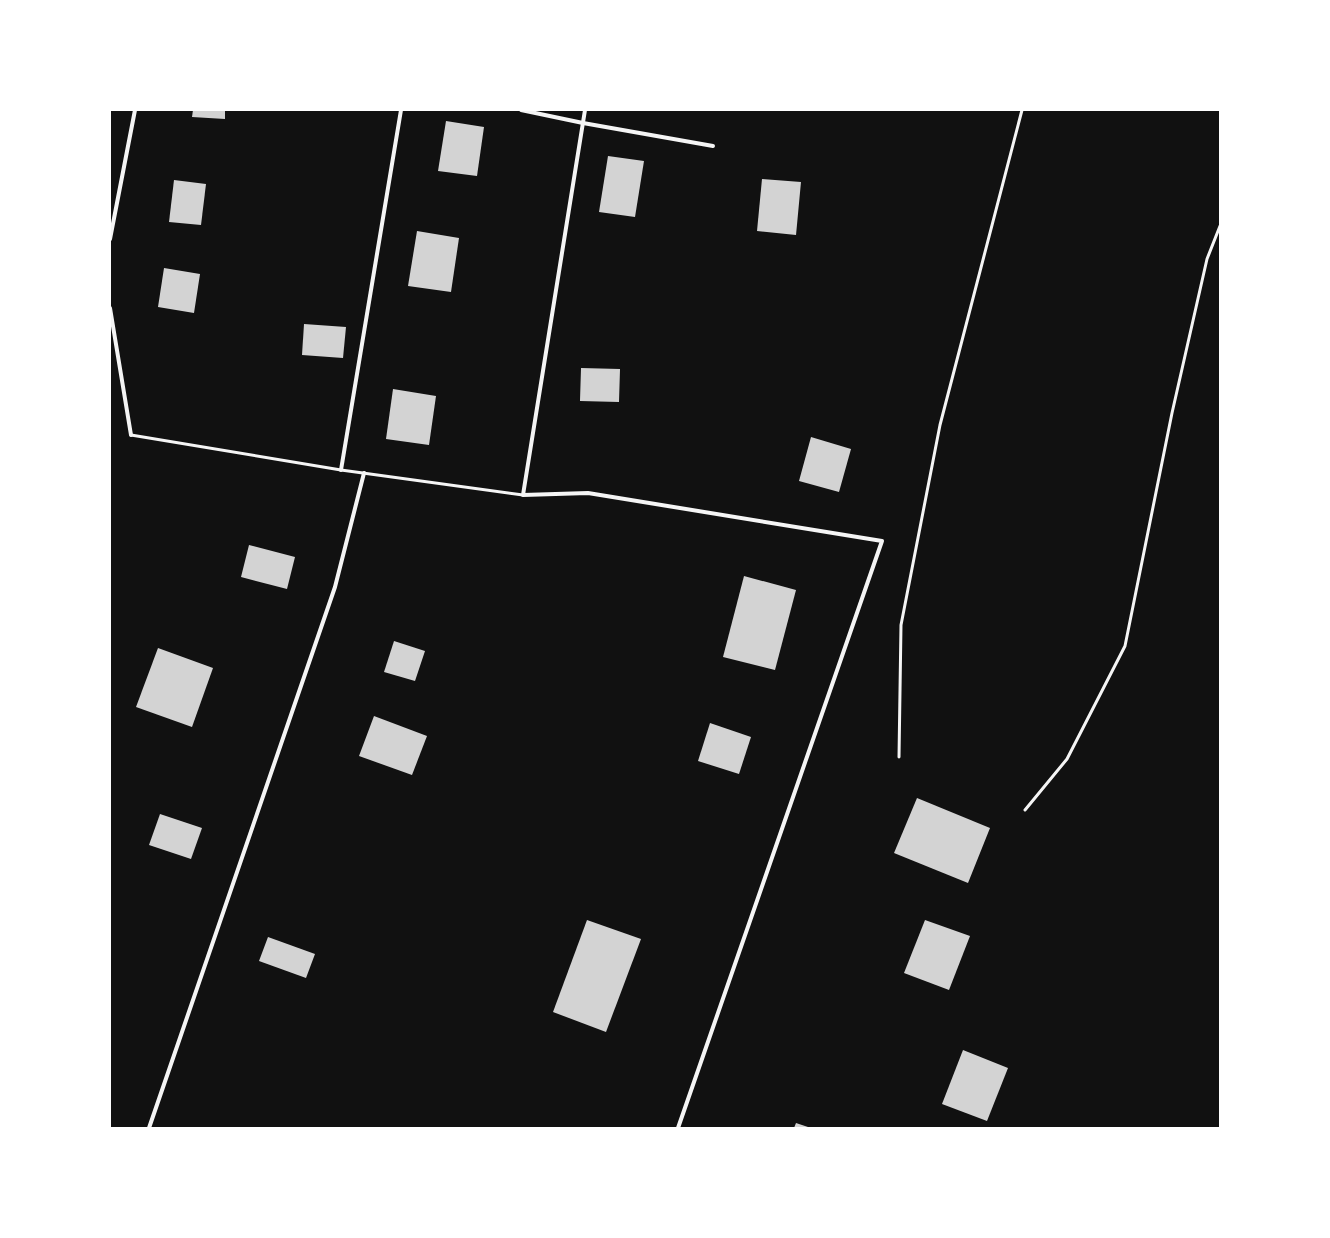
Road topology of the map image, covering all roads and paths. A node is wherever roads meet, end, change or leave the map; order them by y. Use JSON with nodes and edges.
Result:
{"nodes":[{"id":1,"x":135,"y":110,"type":"edge"},
{"id":2,"x":401,"y":110,"type":"edge"},
{"id":3,"x":521,"y":110,"type":"edge"},
{"id":4,"x":585,"y":110,"type":"edge"},
{"id":5,"x":1022,"y":110,"type":"edge"},
{"id":6,"x":583,"y":123,"type":"junction"},
{"id":7,"x":713,"y":146,"type":"dead end"},
{"id":8,"x":1220,"y":226,"type":"edge"},
{"id":9,"x":110,"y":239,"type":"edge"},
{"id":10,"x":110,"y":308,"type":"edge"},
{"id":11,"x":131,"y":435,"type":"joint"},
{"id":12,"x":341,"y":470,"type":"junction"},
{"id":13,"x":364,"y":473,"type":"junction"},
{"id":14,"x":523,"y":495,"type":"junction"},
{"id":15,"x":899,"y":757,"type":"dead end"},
{"id":16,"x":1025,"y":810,"type":"dead end"},
{"id":17,"x":149,"y":1128,"type":"edge"},
{"id":18,"x":678,"y":1128,"type":"edge"}],
"edges":[{"from":1,"to":9,"type":"street"},
{"from":2,"to":12,"type":"street"},
{"from":3,"to":6,"type":"street"},
{"from":4,"to":6,"type":"street"},
{"from":5,"to":15,"type":"lane"},
{"from":6,"to":7,"type":"street"},
{"from":6,"to":14,"type":"street"},
{"from":8,"to":16,"type":"lane"},
{"from":10,"to":11,"type":"street"},
{"from":11,"to":12,"type":"lane"},
{"from":12,"to":13,"type":"lane"},
{"from":13,"to":14,"type":"lane"},
{"from":13,"to":17,"type":"street"},
{"from":14,"to":18,"type":"street"}]}
